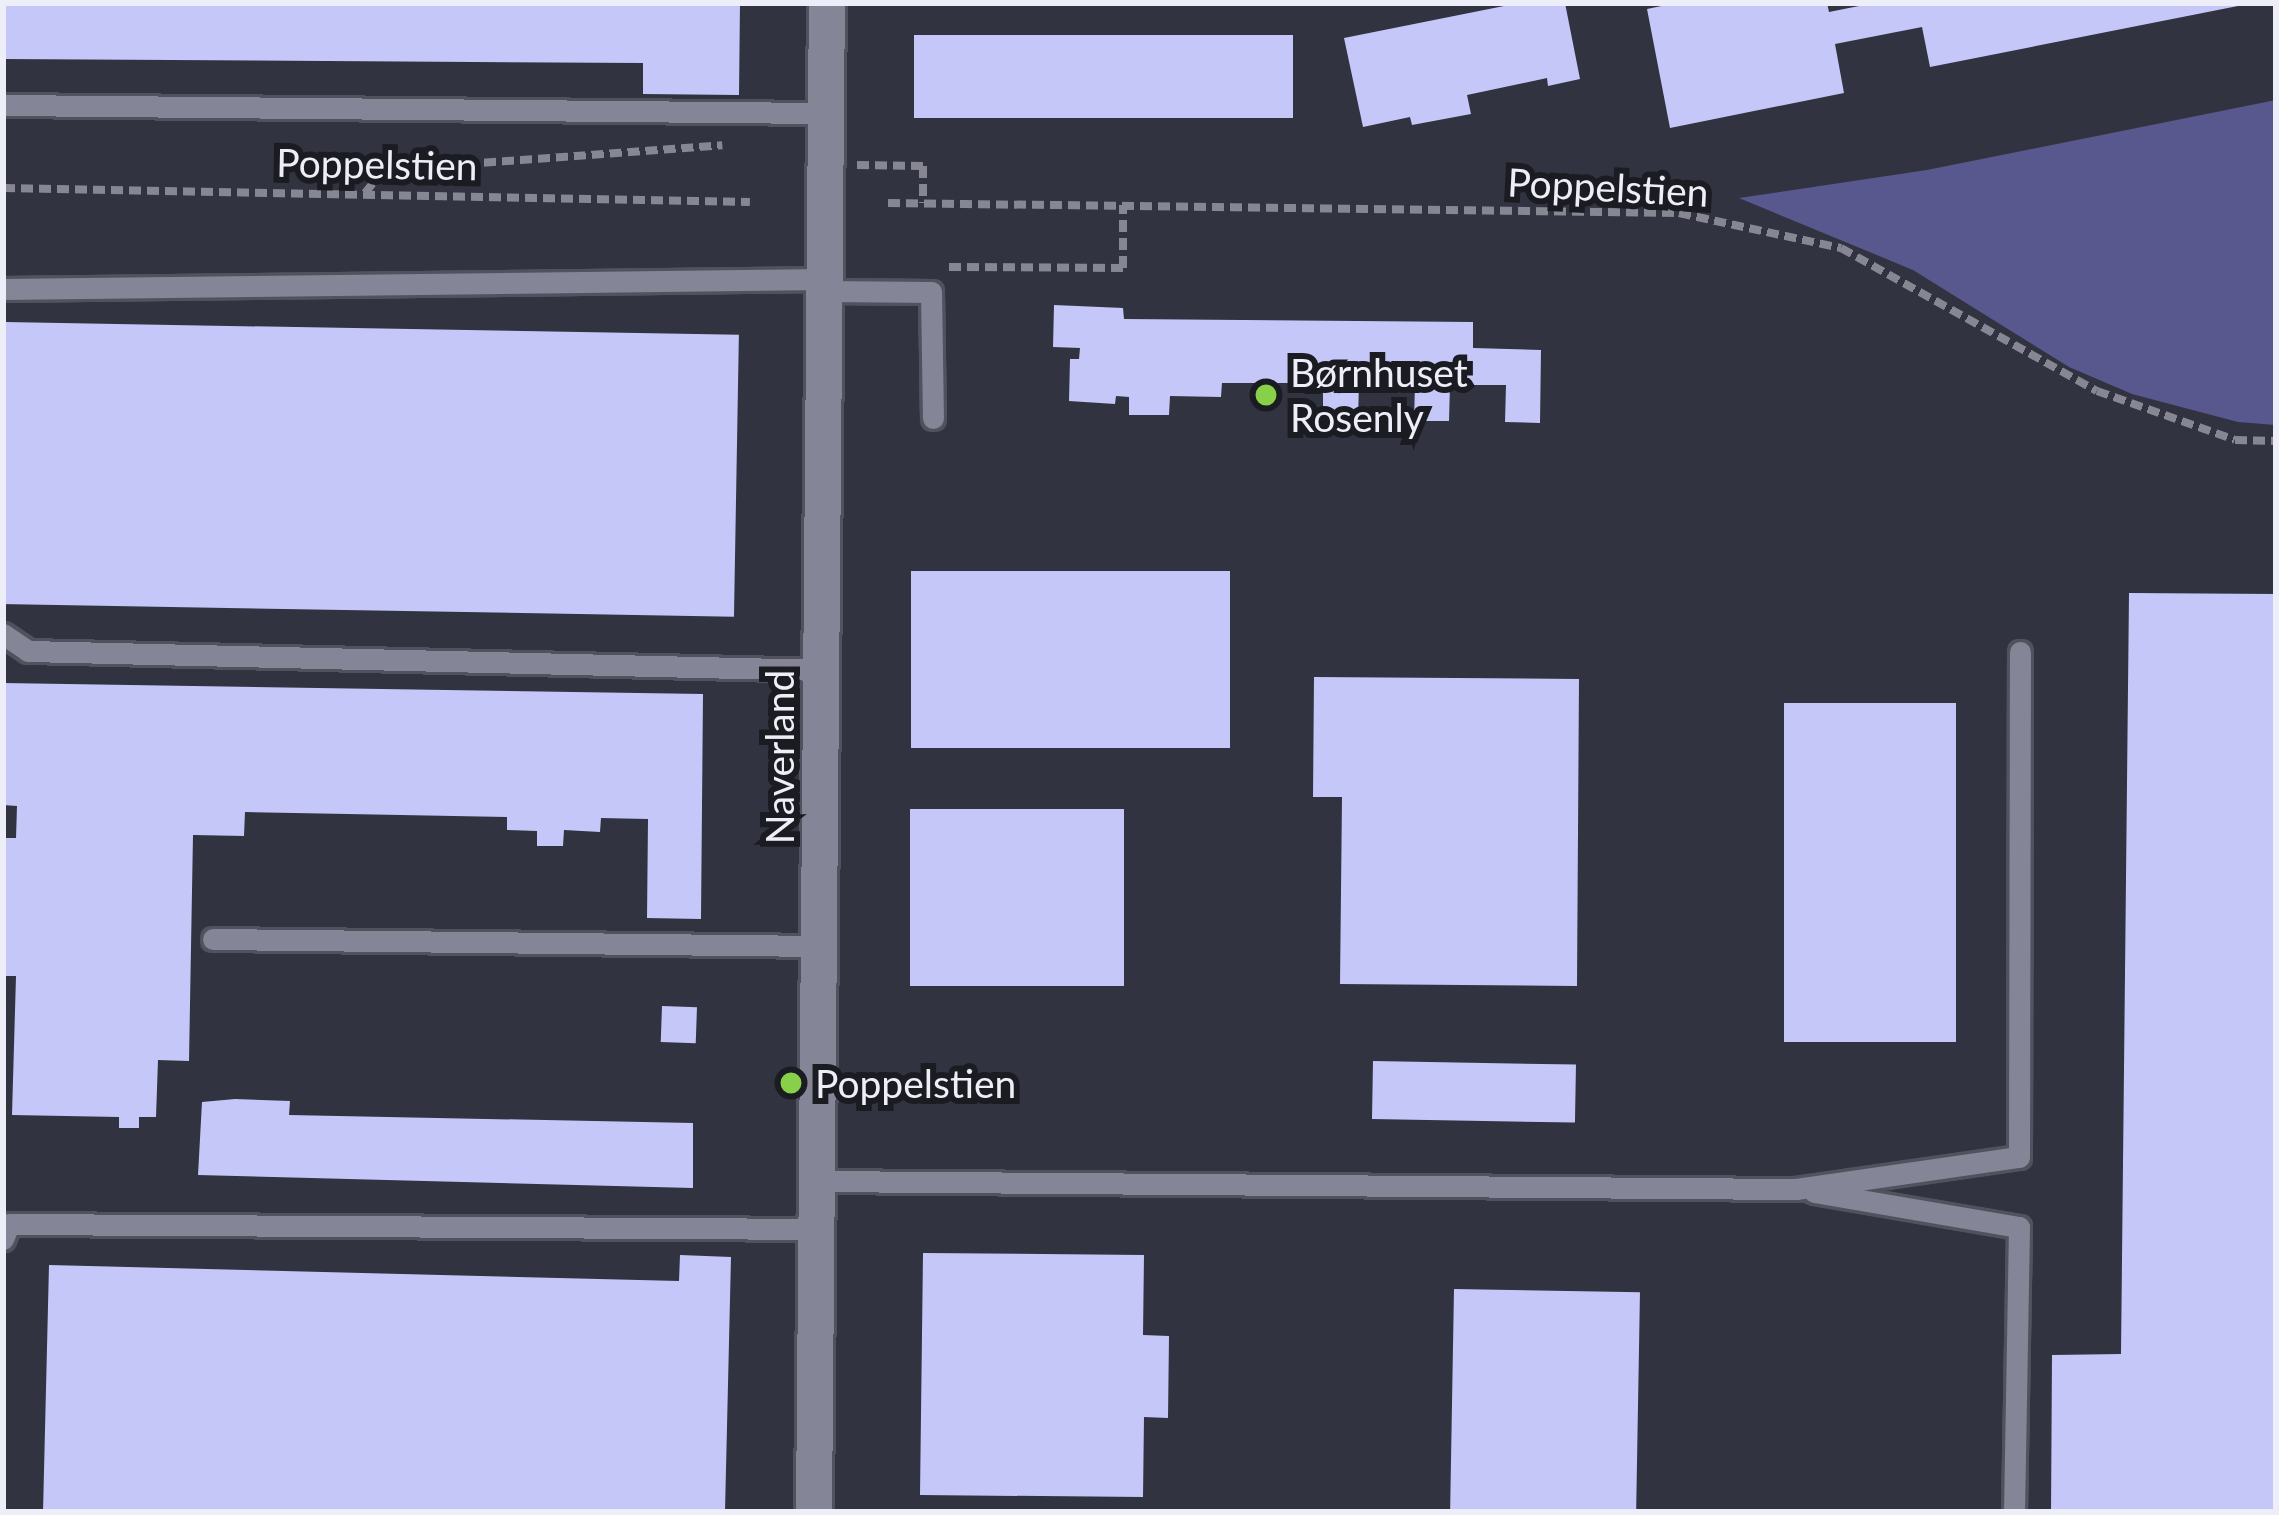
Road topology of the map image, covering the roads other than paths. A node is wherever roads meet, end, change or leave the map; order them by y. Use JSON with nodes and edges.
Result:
{"nodes":[{"id":1,"x":827,"y":3,"type":"edge"},
{"id":2,"x":3,"y":105,"type":"edge"},
{"id":3,"x":826,"y":113,"type":"junction"},
{"id":4,"x":825,"y":285,"type":"junction"},
{"id":5,"x":3,"y":289,"type":"edge"},
{"id":6,"x":933,"y":418,"type":"dead end"},
{"id":7,"x":3,"y":634,"type":"edge"},
{"id":8,"x":2020,"y":652,"type":"dead end"},
{"id":9,"x":821,"y":670,"type":"junction"},
{"id":10,"x":213,"y":939,"type":"dead end"},
{"id":11,"x":819,"y":946,"type":"junction"},
{"id":12,"x":818,"y":1180,"type":"junction"},
{"id":13,"x":1796,"y":1189,"type":"junction"},
{"id":14,"x":817,"y":1229,"type":"junction"},
{"id":15,"x":3,"y":1239,"type":"edge"},
{"id":16,"x":814,"y":1512,"type":"edge"},
{"id":17,"x":2014,"y":1512,"type":"edge"}],
"edges":[{"from":1,"to":3,"type":"street","name":"Naverland"},
{"from":2,"to":3,"type":"lane"},
{"from":3,"to":4,"type":"street","name":"Naverland"},
{"from":4,"to":5,"type":"lane"},
{"from":4,"to":6,"type":"lane"},
{"from":4,"to":9,"type":"street","name":"Naverland"},
{"from":7,"to":9,"type":"lane"},
{"from":8,"to":13,"type":"lane"},
{"from":9,"to":11,"type":"street","name":"Naverland"},
{"from":10,"to":11,"type":"lane"},
{"from":11,"to":12,"type":"street","name":"Naverland"},
{"from":12,"to":13,"type":"lane"},
{"from":12,"to":14,"type":"street","name":"Naverland"},
{"from":13,"to":17,"type":"lane"},
{"from":14,"to":15,"type":"lane"},
{"from":14,"to":16,"type":"street","name":"Naverland"}]}
